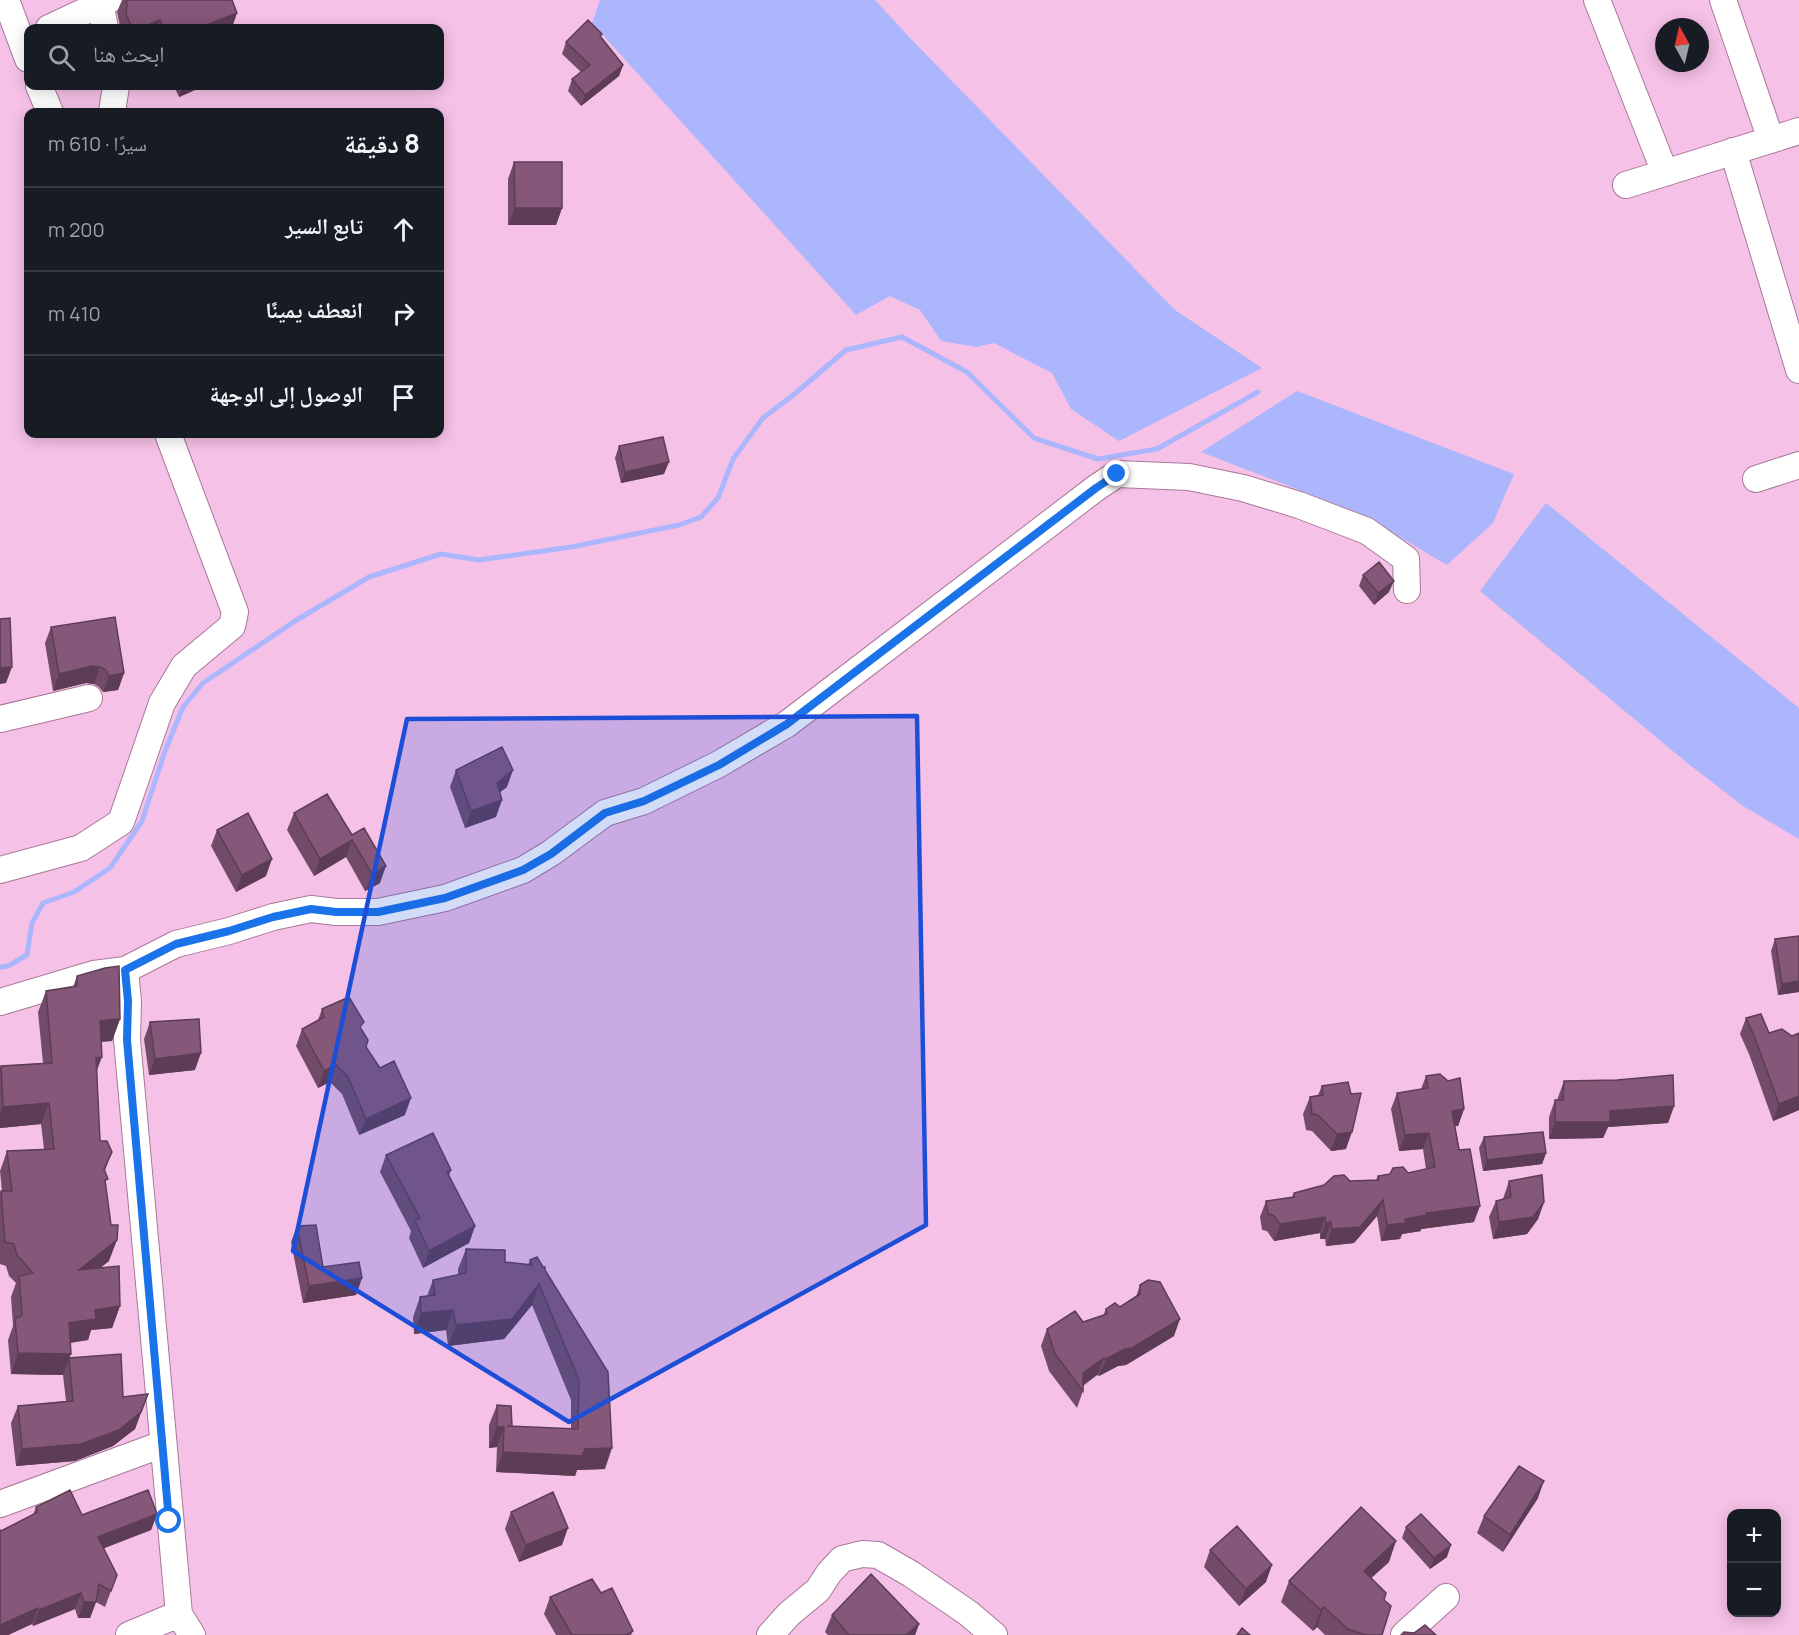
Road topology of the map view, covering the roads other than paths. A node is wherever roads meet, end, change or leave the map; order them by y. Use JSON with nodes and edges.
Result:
{"nodes":[{"id":1,"x":6,"y":0,"type":"edge"},
{"id":2,"x":1597,"y":0,"type":"edge"},
{"id":3,"x":1723,"y":0,"type":"edge"},
{"id":4,"x":105,"y":11,"type":"edge"},
{"id":5,"x":62,"y":24,"type":"edge"},
{"id":6,"x":24,"y":44,"type":"edge"},
{"id":7,"x":41,"y":90,"type":"edge"},
{"id":8,"x":115,"y":90,"type":"edge"},
{"id":9,"x":48,"y":108,"type":"edge"},
{"id":10,"x":113,"y":108,"type":"edge"},
{"id":11,"x":1799,"y":131,"type":"edge"},
{"id":12,"x":1771,"y":140,"type":"junction"},
{"id":13,"x":1734,"y":151,"type":"junction"},
{"id":14,"x":1665,"y":173,"type":"junction"},
{"id":15,"x":1626,"y":185,"type":"dead end"},
{"id":16,"x":1799,"y":370,"type":"edge"},
{"id":17,"x":170,"y":438,"type":"edge"},
{"id":18,"x":1799,"y":465,"type":"edge"},
{"id":19,"x":1756,"y":479,"type":"dead end"},
{"id":20,"x":1407,"y":590,"type":"dead end"},
{"id":21,"x":89,"y":698,"type":"dead end"},
{"id":22,"x":0,"y":719,"type":"edge"},
{"id":23,"x":0,"y":870,"type":"edge"},
{"id":24,"x":125,"y":970,"type":"junction"},
{"id":25,"x":0,"y":1002,"type":"edge"},
{"id":26,"x":163,"y":1444,"type":"junction"},
{"id":27,"x":0,"y":1504,"type":"edge"},
{"id":28,"x":1446,"y":1597,"type":"dead end"},
{"id":29,"x":185,"y":1625,"type":"edge"},
{"id":30,"x":129,"y":1635,"type":"edge"},
{"id":31,"x":770,"y":1635,"type":"edge"},
{"id":32,"x":994,"y":1635,"type":"edge"},
{"id":33,"x":1404,"y":1635,"type":"edge"}],
"edges":[{"from":1,"to":6,"type":"street"},
{"from":2,"to":14,"type":"street"},
{"from":3,"to":12,"type":"street"},
{"from":4,"to":5,"type":"street"},
{"from":7,"to":9,"type":"street"},
{"from":8,"to":10,"type":"street"},
{"from":11,"to":12,"type":"street"},
{"from":12,"to":13,"type":"street"},
{"from":13,"to":14,"type":"street"},
{"from":13,"to":16,"type":"street"},
{"from":14,"to":15,"type":"street"},
{"from":17,"to":23,"type":"street"},
{"from":18,"to":19,"type":"street"},
{"from":20,"to":24,"type":"street"},
{"from":21,"to":22,"type":"street"},
{"from":24,"to":25,"type":"street"},
{"from":24,"to":26,"type":"street"},
{"from":26,"to":27,"type":"street"},
{"from":26,"to":29,"type":"street"},
{"from":28,"to":33,"type":"street"},
{"from":29,"to":30,"type":"street"},
{"from":31,"to":32,"type":"street"}]}
